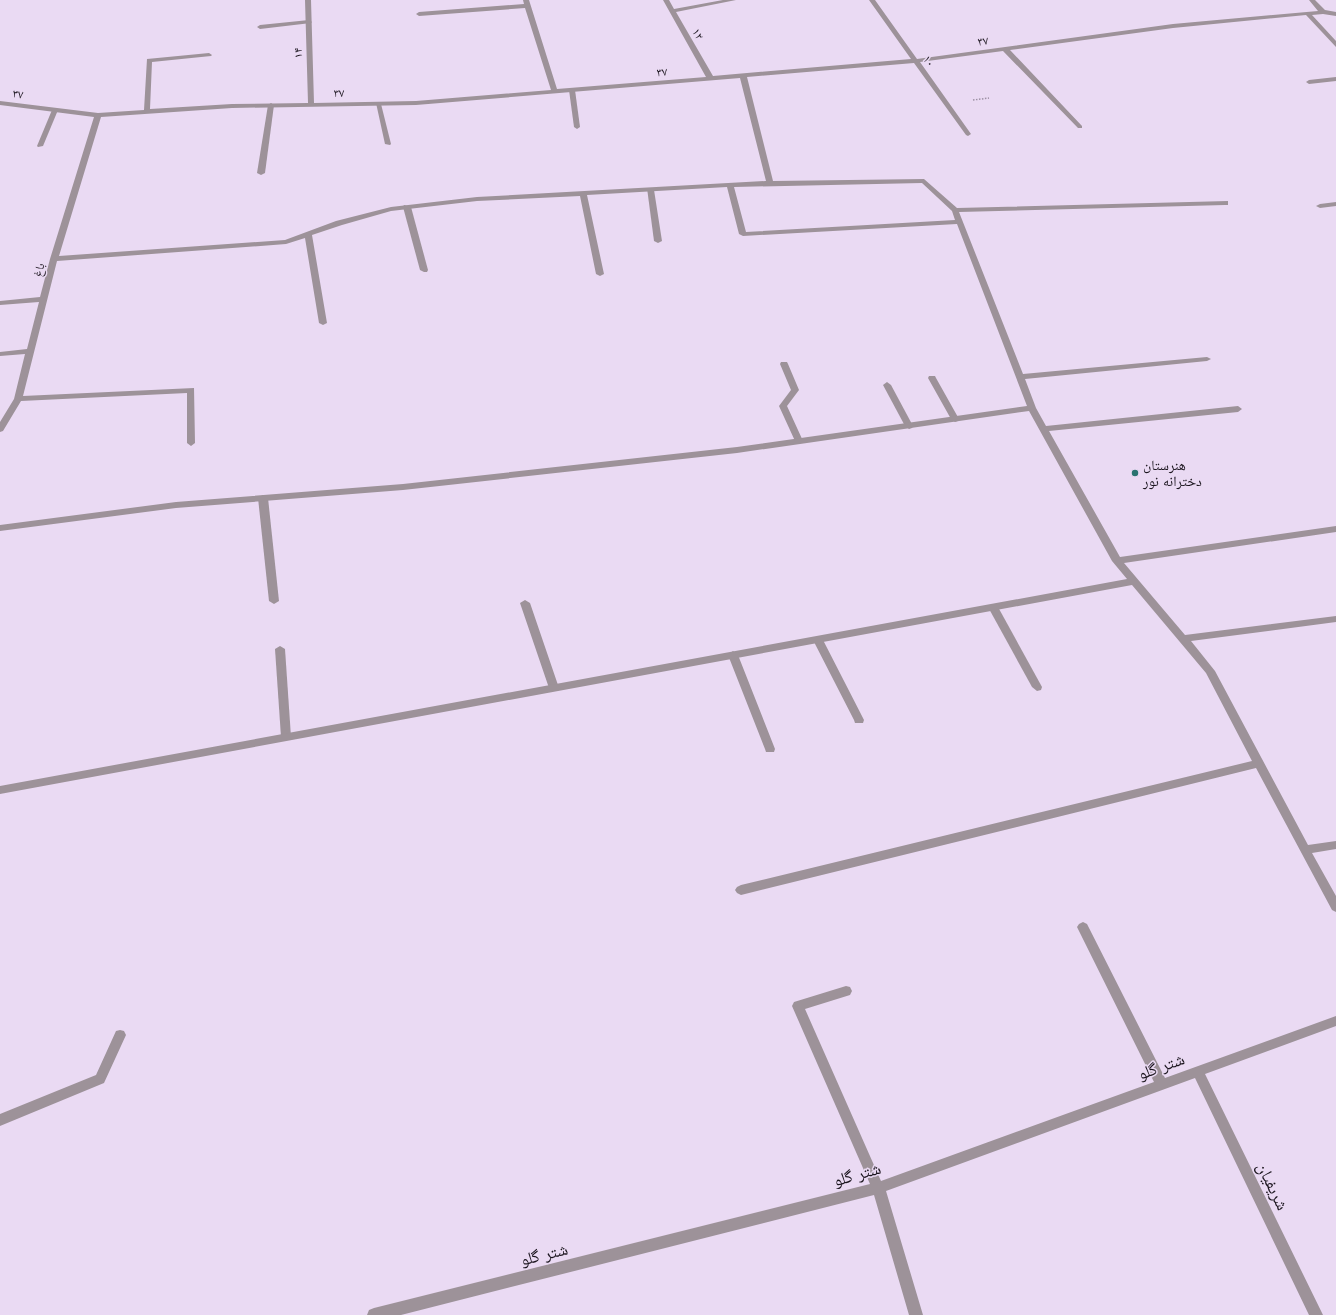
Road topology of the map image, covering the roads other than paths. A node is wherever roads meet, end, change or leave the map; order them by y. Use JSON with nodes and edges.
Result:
{"nodes":[{"id":1,"x":308,"y":0,"type":"edge"},
{"id":2,"x":666,"y":0,"type":"edge"},
{"id":3,"x":733,"y":0,"type":"edge"},
{"id":4,"x":872,"y":0,"type":"edge"},
{"id":5,"x":1312,"y":0,"type":"edge"},
{"id":6,"x":527,"y":3,"type":"edge"},
{"id":7,"x":672,"y":11,"type":"junction"},
{"id":8,"x":1323,"y":12,"type":"junction"},
{"id":9,"x":1307,"y":13,"type":"junction"},
{"id":10,"x":418,"y":14,"type":"dead end"},
{"id":11,"x":1336,"y":14,"type":"edge"},
{"id":12,"x":308,"y":22,"type":"junction"},
{"id":13,"x":260,"y":27,"type":"dead end"},
{"id":14,"x":1336,"y":45,"type":"edge"},
{"id":15,"x":1005,"y":49,"type":"junction"},
{"id":16,"x":209,"y":55,"type":"dead end"},
{"id":17,"x":916,"y":62,"type":"junction"},
{"id":18,"x":743,"y":76,"type":"junction"},
{"id":19,"x":711,"y":79,"type":"junction"},
{"id":20,"x":1336,"y":79,"type":"edge"},
{"id":21,"x":1309,"y":82,"type":"dead end"},
{"id":22,"x":572,"y":90,"type":"junction"},
{"id":23,"x":555,"y":92,"type":"junction"},
{"id":24,"x":0,"y":103,"type":"edge"},
{"id":25,"x":311,"y":104,"type":"junction"},
{"id":26,"x":378,"y":104,"type":"junction"},
{"id":27,"x":271,"y":105,"type":"junction"},
{"id":28,"x":55,"y":110,"type":"junction"},
{"id":29,"x":147,"y":112,"type":"junction"},
{"id":30,"x":98,"y":115,"type":"junction"},
{"id":31,"x":577,"y":127,"type":"dead end"},
{"id":32,"x":1080,"y":127,"type":"dead end"},
{"id":33,"x":968,"y":134,"type":"dead end"},
{"id":34,"x":388,"y":144,"type":"dead end"},
{"id":35,"x":40,"y":146,"type":"dead end"},
{"id":36,"x":260,"y":173,"type":"dead end"},
{"id":37,"x":770,"y":183,"type":"junction"},
{"id":38,"x":730,"y":185,"type":"junction"},
{"id":39,"x":650,"y":190,"type":"junction"},
{"id":40,"x":583,"y":193,"type":"junction"},
{"id":41,"x":1225,"y":203,"type":"dead end"},
{"id":42,"x":1336,"y":204,"type":"edge"},
{"id":43,"x":1320,"y":206,"type":"dead end"},
{"id":44,"x":407,"y":207,"type":"junction"},
{"id":45,"x":955,"y":210,"type":"junction"},
{"id":46,"x":960,"y":222,"type":"junction"},
{"id":47,"x":308,"y":234,"type":"junction"},
{"id":48,"x":658,"y":241,"type":"dead end"},
{"id":49,"x":54,"y":259,"type":"junction"},
{"id":50,"x":424,"y":270,"type":"dead end"},
{"id":51,"x":600,"y":274,"type":"dead end"},
{"id":52,"x":44,"y":299,"type":"junction"},
{"id":53,"x":0,"y":303,"type":"edge"},
{"id":54,"x":323,"y":323,"type":"dead end"},
{"id":55,"x":31,"y":351,"type":"junction"},
{"id":56,"x":0,"y":354,"type":"edge"},
{"id":57,"x":1207,"y":359,"type":"dead end"},
{"id":58,"x":784,"y":364,"type":"dead end"},
{"id":59,"x":1021,"y":377,"type":"junction"},
{"id":60,"x":932,"y":378,"type":"dead end"},
{"id":61,"x":887,"y":385,"type":"dead end"},
{"id":62,"x":18,"y":399,"type":"junction"},
{"id":63,"x":1032,"y":408,"type":"junction"},
{"id":64,"x":1238,"y":409,"type":"dead end"},
{"id":65,"x":955,"y":419,"type":"junction"},
{"id":66,"x":909,"y":426,"type":"junction"},
{"id":67,"x":0,"y":429,"type":"edge"},
{"id":68,"x":1044,"y":429,"type":"junction"},
{"id":69,"x":800,"y":441,"type":"junction"},
{"id":70,"x":191,"y":443,"type":"dead end"},
{"id":71,"x":263,"y":498,"type":"junction"},
{"id":72,"x":0,"y":528,"type":"edge"},
{"id":73,"x":1336,"y":529,"type":"edge"},
{"id":74,"x":1117,"y":561,"type":"junction"},
{"id":75,"x":1134,"y":581,"type":"junction"},
{"id":76,"x":274,"y":601,"type":"dead end"},
{"id":77,"x":525,"y":603,"type":"dead end"},
{"id":78,"x":993,"y":608,"type":"junction"},
{"id":79,"x":1336,"y":619,"type":"edge"},
{"id":80,"x":1183,"y":639,"type":"junction"},
{"id":81,"x":818,"y":640,"type":"junction"},
{"id":82,"x":280,"y":649,"type":"dead end"},
{"id":83,"x":733,"y":655,"type":"junction"},
{"id":84,"x":1037,"y":687,"type":"dead end"},
{"id":85,"x":554,"y":688,"type":"junction"},
{"id":86,"x":859,"y":720,"type":"dead end"},
{"id":87,"x":286,"y":737,"type":"junction"},
{"id":88,"x":770,"y":749,"type":"dead end"},
{"id":89,"x":1259,"y":762,"type":"junction"},
{"id":90,"x":0,"y":790,"type":"edge"},
{"id":91,"x":1336,"y":846,"type":"edge"},
{"id":92,"x":1305,"y":850,"type":"junction"},
{"id":93,"x":741,"y":890,"type":"dead end"},
{"id":94,"x":1336,"y":907,"type":"edge"},
{"id":95,"x":1083,"y":927,"type":"dead end"},
{"id":96,"x":846,"y":991,"type":"dead end"},
{"id":97,"x":1336,"y":1021,"type":"edge"},
{"id":98,"x":120,"y":1035,"type":"dead end"},
{"id":99,"x":1198,"y":1072,"type":"junction"},
{"id":100,"x":1162,"y":1085,"type":"junction"},
{"id":101,"x":0,"y":1120,"type":"edge"},
{"id":102,"x":878,"y":1188,"type":"junction"},
{"id":103,"x":374,"y":1315,"type":"edge"},
{"id":104,"x":916,"y":1315,"type":"edge"},
{"id":105,"x":1316,"y":1315,"type":"edge"}],
"edges":[{"from":1,"to":12,"type":"street","name":"۱۴"},
{"from":2,"to":7,"type":"street","name":"۱۲"},
{"from":3,"to":7,"type":"street"},
{"from":4,"to":17,"type":"street","name":"۱۰"},
{"from":5,"to":8,"type":"street"},
{"from":6,"to":10,"type":"street"},
{"from":6,"to":23,"type":"street"},
{"from":7,"to":19,"type":"street","name":"۱۲"},
{"from":8,"to":9,"type":"street","name":"۳۷"},
{"from":8,"to":11,"type":"street","name":"۳۷"},
{"from":9,"to":14,"type":"street"},
{"from":9,"to":15,"type":"street","name":"۳۷"},
{"from":12,"to":13,"type":"street"},
{"from":12,"to":25,"type":"street","name":"۱۴"},
{"from":15,"to":17,"type":"street","name":"۳۷"},
{"from":15,"to":32,"type":"street"},
{"from":16,"to":29,"type":"street"},
{"from":17,"to":18,"type":"street","name":"۳۷"},
{"from":17,"to":33,"type":"street","name":"۱۰"},
{"from":18,"to":19,"type":"street","name":"۳۷"},
{"from":18,"to":37,"type":"street"},
{"from":19,"to":22,"type":"street","name":"۳۷"},
{"from":20,"to":21,"type":"street"},
{"from":22,"to":23,"type":"street","name":"۳۷"},
{"from":22,"to":31,"type":"street"},
{"from":23,"to":26,"type":"street","name":"۳۷"},
{"from":24,"to":28,"type":"street","name":"۳۷"},
{"from":25,"to":26,"type":"street","name":"۳۷"},
{"from":25,"to":27,"type":"street","name":"۳۷"},
{"from":26,"to":34,"type":"street"},
{"from":27,"to":29,"type":"street","name":"۳۷"},
{"from":27,"to":36,"type":"street"},
{"from":28,"to":30,"type":"street","name":"۳۷"},
{"from":28,"to":35,"type":"street"},
{"from":29,"to":30,"type":"street","name":"۳۷"},
{"from":30,"to":49,"type":"street","name":"باغ"},
{"from":37,"to":38,"type":"street"},
{"from":37,"to":45,"type":"street"},
{"from":38,"to":39,"type":"street"},
{"from":38,"to":46,"type":"street"},
{"from":39,"to":40,"type":"street"},
{"from":39,"to":48,"type":"street"},
{"from":40,"to":44,"type":"street"},
{"from":40,"to":51,"type":"street"},
{"from":41,"to":45,"type":"street"},
{"from":42,"to":43,"type":"street"},
{"from":44,"to":47,"type":"street"},
{"from":44,"to":50,"type":"street"},
{"from":45,"to":46,"type":"street"},
{"from":46,"to":59,"type":"street"},
{"from":47,"to":49,"type":"street"},
{"from":47,"to":54,"type":"street"},
{"from":49,"to":52,"type":"street","name":"باغ"},
{"from":52,"to":53,"type":"street"},
{"from":52,"to":55,"type":"street","name":"باغ"},
{"from":55,"to":56,"type":"street"},
{"from":55,"to":62,"type":"street","name":"باغ"},
{"from":57,"to":59,"type":"street"},
{"from":58,"to":69,"type":"street"},
{"from":59,"to":63,"type":"street"},
{"from":60,"to":65,"type":"street"},
{"from":61,"to":66,"type":"street"},
{"from":62,"to":67,"type":"street","name":"باغ"},
{"from":62,"to":70,"type":"street"},
{"from":63,"to":65,"type":"street"},
{"from":63,"to":68,"type":"street"},
{"from":64,"to":68,"type":"street"},
{"from":65,"to":66,"type":"street"},
{"from":66,"to":69,"type":"street"},
{"from":68,"to":74,"type":"street"},
{"from":69,"to":71,"type":"street"},
{"from":71,"to":72,"type":"street"},
{"from":71,"to":76,"type":"street"},
{"from":73,"to":74,"type":"street"},
{"from":74,"to":75,"type":"street"},
{"from":75,"to":78,"type":"street"},
{"from":75,"to":80,"type":"street"},
{"from":77,"to":85,"type":"street"},
{"from":78,"to":81,"type":"street"},
{"from":78,"to":84,"type":"street"},
{"from":79,"to":80,"type":"street"},
{"from":80,"to":89,"type":"street"},
{"from":81,"to":83,"type":"street"},
{"from":81,"to":86,"type":"street"},
{"from":82,"to":87,"type":"street"},
{"from":83,"to":85,"type":"street"},
{"from":83,"to":88,"type":"street"},
{"from":85,"to":87,"type":"street"},
{"from":87,"to":90,"type":"street"},
{"from":89,"to":92,"type":"street"},
{"from":89,"to":93,"type":"street"},
{"from":91,"to":92,"type":"street"},
{"from":92,"to":94,"type":"street"},
{"from":95,"to":100,"type":"street"},
{"from":96,"to":102,"type":"street"},
{"from":97,"to":99,"type":"street","name":"شتر گلو"},
{"from":98,"to":101,"type":"street"},
{"from":99,"to":100,"type":"street","name":"شتر گلو"},
{"from":99,"to":105,"type":"street","name":"شریفیان"},
{"from":100,"to":102,"type":"street","name":"شتر گلو"},
{"from":102,"to":103,"type":"street","name":"شتر گلو"},
{"from":102,"to":104,"type":"street"}]}
